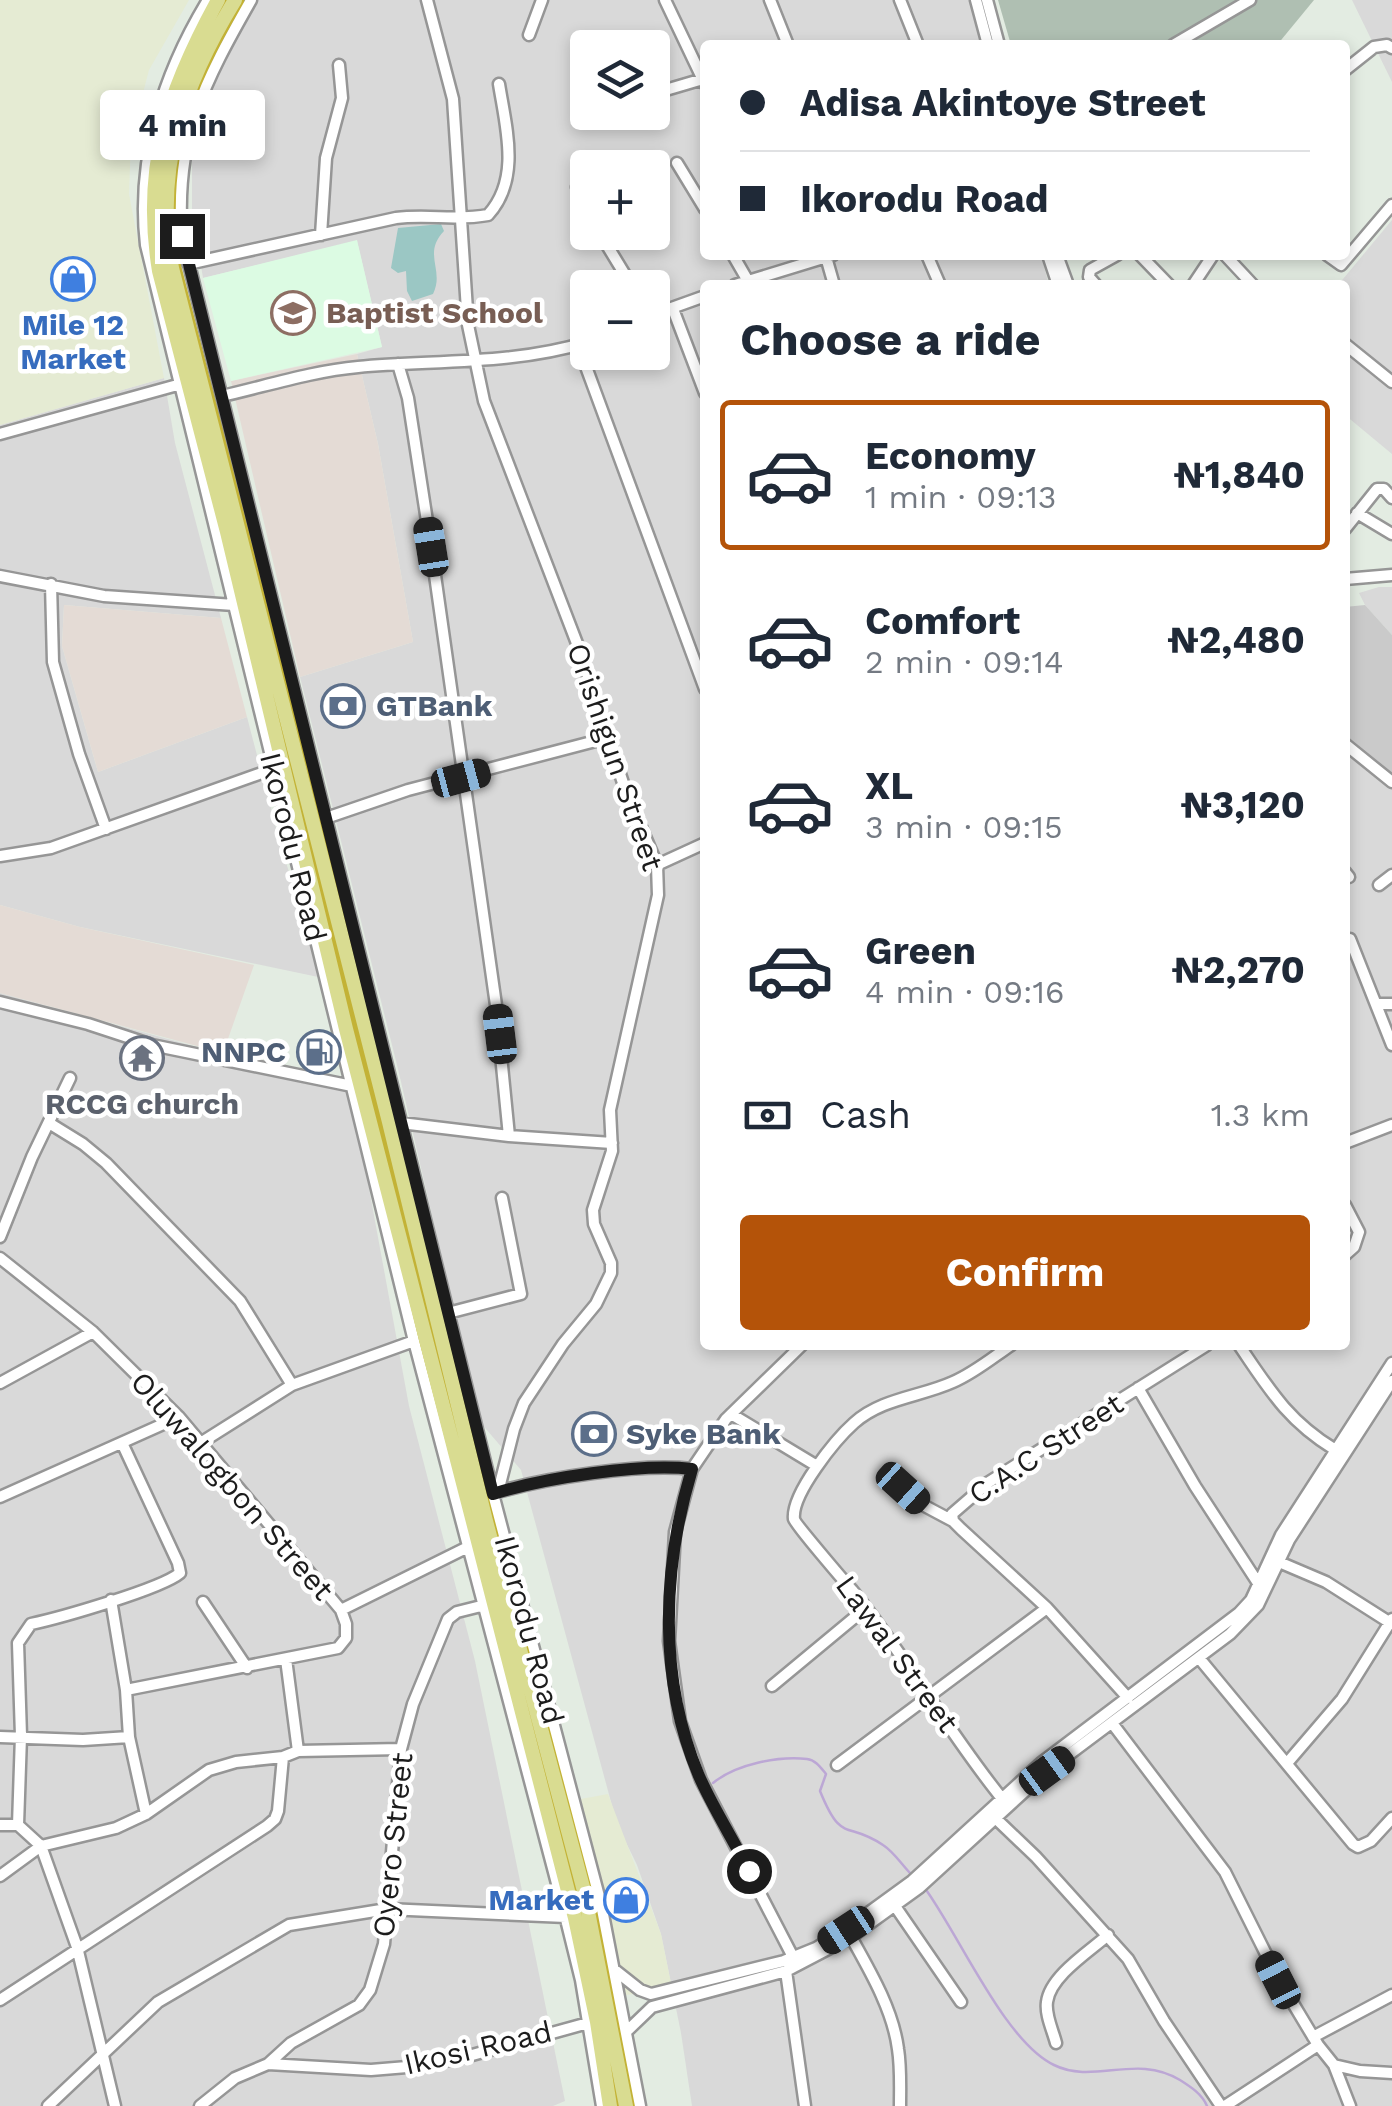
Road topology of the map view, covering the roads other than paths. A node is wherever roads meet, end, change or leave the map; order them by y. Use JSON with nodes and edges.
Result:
{"nodes":[{"id":1,"x":208,"y":0,"type":"edge"},
{"id":2,"x":218,"y":0,"type":"edge"},
{"id":3,"x":235,"y":0,"type":"edge"},
{"id":4,"x":251,"y":0,"type":"edge"},
{"id":5,"x":428,"y":0,"type":"edge"},
{"id":6,"x":542,"y":0,"type":"edge"},
{"id":7,"x":665,"y":0,"type":"edge"},
{"id":8,"x":770,"y":0,"type":"edge"},
{"id":9,"x":900,"y":0,"type":"edge"},
{"id":10,"x":976,"y":0,"type":"edge"},
{"id":11,"x":987,"y":0,"type":"edge"},
{"id":12,"x":1250,"y":0,"type":"edge"},
{"id":13,"x":528,"y":35,"type":"dead end"},
{"id":14,"x":786,"y":40,"type":"edge"},
{"id":15,"x":916,"y":40,"type":"edge"},
{"id":16,"x":987,"y":40,"type":"edge"},
{"id":17,"x":999,"y":40,"type":"edge"},
{"id":18,"x":1181,"y":40,"type":"edge"},
{"id":19,"x":1392,"y":48,"type":"edge"},
{"id":20,"x":339,"y":65,"type":"dead end"},
{"id":21,"x":1350,"y":66,"type":"edge"},
{"id":22,"x":700,"y":74,"type":"edge"},
{"id":23,"x":700,"y":83,"type":"edge"},
{"id":24,"x":500,"y":84,"type":"dead end"},
{"id":25,"x":670,"y":90,"type":"edge"},
{"id":26,"x":678,"y":163,"type":"dead end"},
{"id":27,"x":700,"y":184,"type":"edge"},
{"id":28,"x":692,"y":188,"type":"junction"},
{"id":29,"x":700,"y":201,"type":"edge"},
{"id":30,"x":1392,"y":205,"type":"edge"},
{"id":31,"x":462,"y":220,"type":"junction"},
{"id":32,"x":322,"y":235,"type":"junction"},
{"id":33,"x":1350,"y":254,"type":"edge"},
{"id":34,"x":817,"y":260,"type":"edge"},
{"id":35,"x":1107,"y":260,"type":"edge"},
{"id":36,"x":1145,"y":260,"type":"edge"},
{"id":37,"x":1230,"y":260,"type":"edge"},
{"id":38,"x":188,"y":264,"type":"junction"},
{"id":39,"x":751,"y":280,"type":"edge"},
{"id":40,"x":1092,"y":280,"type":"edge"},
{"id":41,"x":1164,"y":280,"type":"edge"},
{"id":42,"x":1248,"y":280,"type":"edge"},
{"id":43,"x":700,"y":298,"type":"edge"},
{"id":44,"x":673,"y":309,"type":"junction"},
{"id":45,"x":670,"y":310,"type":"edge"},
{"id":46,"x":570,"y":346,"type":"edge"},
{"id":47,"x":1350,"y":348,"type":"edge"},
{"id":48,"x":476,"y":362,"type":"junction"},
{"id":49,"x":398,"y":364,"type":"junction"},
{"id":50,"x":592,"y":370,"type":"edge"},
{"id":51,"x":700,"y":374,"type":"edge"},
{"id":52,"x":1392,"y":382,"type":"edge"},
{"id":53,"x":182,"y":384,"type":"junction"},
{"id":54,"x":222,"y":396,"type":"junction"},
{"id":55,"x":0,"y":434,"type":"edge"},
{"id":56,"x":1392,"y":498,"type":"edge"},
{"id":57,"x":1357,"y":513,"type":"junction"},
{"id":58,"x":1350,"y":522,"type":"edge"},
{"id":59,"x":1392,"y":534,"type":"edge"},
{"id":60,"x":1392,"y":575,"type":"edge"},
{"id":61,"x":0,"y":576,"type":"edge"},
{"id":62,"x":1350,"y":579,"type":"edge"},
{"id":63,"x":51,"y":584,"type":"junction"},
{"id":64,"x":234,"y":605,"type":"junction"},
{"id":65,"x":253,"y":663,"type":"junction"},
{"id":66,"x":700,"y":675,"type":"edge"},
{"id":67,"x":608,"y":738,"type":"junction"},
{"id":68,"x":1350,"y":748,"type":"edge"},
{"id":69,"x":274,"y":755,"type":"junction"},
{"id":70,"x":273,"y":769,"type":"junction"},
{"id":71,"x":461,"y":778,"type":"junction"},
{"id":72,"x":1392,"y":782,"type":"edge"},
{"id":73,"x":326,"y":818,"type":"junction"},
{"id":74,"x":106,"y":828,"type":"junction"},
{"id":75,"x":700,"y":846,"type":"edge"},
{"id":76,"x":0,"y":856,"type":"edge"},
{"id":77,"x":657,"y":865,"type":"junction"},
{"id":78,"x":1392,"y":875,"type":"edge"},
{"id":79,"x":1379,"y":885,"type":"dead end"},
{"id":80,"x":1350,"y":939,"type":"dead end"},
{"id":81,"x":0,"y":1002,"type":"edge"},
{"id":82,"x":1377,"y":1004,"type":"junction"},
{"id":83,"x":1392,"y":1004,"type":"edge"},
{"id":84,"x":1392,"y":1045,"type":"edge"},
{"id":85,"x":70,"y":1078,"type":"dead end"},
{"id":86,"x":352,"y":1086,"type":"junction"},
{"id":87,"x":49,"y":1123,"type":"junction"},
{"id":88,"x":401,"y":1123,"type":"junction"},
{"id":89,"x":1392,"y":1125,"type":"edge"},
{"id":90,"x":509,"y":1136,"type":"junction"},
{"id":91,"x":1350,"y":1141,"type":"edge"},
{"id":92,"x":612,"y":1143,"type":"junction"},
{"id":93,"x":502,"y":1198,"type":"dead end"},
{"id":94,"x":1350,"y":1215,"type":"edge"},
{"id":95,"x":0,"y":1237,"type":"edge"},
{"id":96,"x":1350,"y":1251,"type":"edge"},
{"id":97,"x":0,"y":1258,"type":"edge"},
{"id":98,"x":448,"y":1313,"type":"junction"},
{"id":99,"x":94,"y":1332,"type":"junction"},
{"id":100,"x":414,"y":1342,"type":"junction"},
{"id":101,"x":797,"y":1350,"type":"edge"},
{"id":102,"x":1003,"y":1350,"type":"edge"},
{"id":103,"x":1199,"y":1350,"type":"edge"},
{"id":104,"x":1242,"y":1350,"type":"edge"},
{"id":105,"x":1392,"y":1363,"type":"edge"},
{"id":106,"x":1392,"y":1381,"type":"edge"},
{"id":107,"x":0,"y":1383,"type":"edge"},
{"id":108,"x":292,"y":1384,"type":"junction"},
{"id":109,"x":1138,"y":1388,"type":"junction"},
{"id":110,"x":731,"y":1414,"type":"junction"},
{"id":111,"x":179,"y":1417,"type":"junction"},
{"id":112,"x":202,"y":1442,"type":"junction"},
{"id":113,"x":123,"y":1445,"type":"junction"},
{"id":114,"x":1334,"y":1450,"type":"junction"},
{"id":115,"x":817,"y":1466,"type":"junction"},
{"id":116,"x":692,"y":1469,"type":"junction"},
{"id":117,"x":903,"y":1488,"type":"dead end"},
{"id":118,"x":495,"y":1493,"type":"junction"},
{"id":119,"x":0,"y":1497,"type":"edge"},
{"id":120,"x":953,"y":1521,"type":"junction"},
{"id":121,"x":470,"y":1546,"type":"junction"},
{"id":122,"x":1279,"y":1562,"type":"junction"},
{"id":123,"x":1258,"y":1583,"type":"junction"},
{"id":124,"x":111,"y":1600,"type":"junction"},
{"id":125,"x":204,"y":1602,"type":"dead end"},
{"id":126,"x":484,"y":1605,"type":"junction"},
{"id":127,"x":866,"y":1608,"type":"junction"},
{"id":128,"x":1047,"y":1608,"type":"junction"},
{"id":129,"x":341,"y":1610,"type":"junction"},
{"id":130,"x":1392,"y":1622,"type":"edge"},
{"id":131,"x":286,"y":1658,"type":"junction"},
{"id":132,"x":1199,"y":1658,"type":"junction"},
{"id":133,"x":247,"y":1668,"type":"junction"},
{"id":134,"x":772,"y":1686,"type":"dead end"},
{"id":135,"x":126,"y":1690,"type":"junction"},
{"id":136,"x":929,"y":1694,"type":"junction"},
{"id":137,"x":1128,"y":1698,"type":"junction"},
{"id":138,"x":1112,"y":1723,"type":"junction"},
{"id":139,"x":0,"y":1736,"type":"edge"},
{"id":140,"x":21,"y":1736,"type":"junction"},
{"id":141,"x":129,"y":1737,"type":"junction"},
{"id":142,"x":401,"y":1749,"type":"junction"},
{"id":143,"x":298,"y":1751,"type":"junction"},
{"id":144,"x":283,"y":1757,"type":"junction"},
{"id":145,"x":1288,"y":1762,"type":"junction"},
{"id":146,"x":837,"y":1765,"type":"dead end"},
{"id":147,"x":1005,"y":1802,"type":"junction"},
{"id":148,"x":146,"y":1814,"type":"junction"},
{"id":149,"x":992,"y":1814,"type":"junction"},
{"id":150,"x":1392,"y":1818,"type":"edge"},
{"id":151,"x":0,"y":1824,"type":"edge"},
{"id":152,"x":18,"y":1824,"type":"junction"},
{"id":153,"x":41,"y":1846,"type":"junction"},
{"id":154,"x":0,"y":1876,"type":"edge"},
{"id":155,"x":915,"y":1884,"type":"junction"},
{"id":156,"x":895,"y":1906,"type":"junction"},
{"id":157,"x":387,"y":1909,"type":"junction"},
{"id":158,"x":566,"y":1917,"type":"junction"},
{"id":159,"x":1108,"y":1935,"type":"junction"},
{"id":160,"x":851,"y":1938,"type":"junction"},
{"id":161,"x":77,"y":1948,"type":"junction"},
{"id":162,"x":794,"y":1958,"type":"junction"},
{"id":163,"x":615,"y":1970,"type":"junction"},
{"id":164,"x":786,"y":1971,"type":"junction"},
{"id":165,"x":1392,"y":1994,"type":"edge"},
{"id":166,"x":0,"y":2000,"type":"edge"},
{"id":167,"x":961,"y":2002,"type":"dead end"},
{"id":168,"x":624,"y":2013,"type":"joint"},
{"id":169,"x":588,"y":2023,"type":"junction"},
{"id":170,"x":621,"y":2034,"type":"junction"},
{"id":171,"x":1316,"y":2041,"type":"junction"},
{"id":172,"x":1056,"y":2043,"type":"dead end"},
{"id":173,"x":100,"y":2054,"type":"junction"},
{"id":174,"x":268,"y":2064,"type":"junction"},
{"id":175,"x":1334,"y":2065,"type":"junction"},
{"id":176,"x":1392,"y":2072,"type":"edge"},
{"id":177,"x":48,"y":2106,"type":"edge"},
{"id":178,"x":115,"y":2106,"type":"edge"},
{"id":179,"x":200,"y":2106,"type":"edge"},
{"id":180,"x":602,"y":2106,"type":"edge"},
{"id":181,"x":610,"y":2106,"type":"edge"},
{"id":182,"x":626,"y":2106,"type":"edge"},
{"id":183,"x":640,"y":2106,"type":"edge"},
{"id":184,"x":804,"y":2106,"type":"edge"},
{"id":185,"x":900,"y":2106,"type":"edge"},
{"id":186,"x":1223,"y":2106,"type":"edge"},
{"id":187,"x":1350,"y":2106,"type":"edge"}],
"edges":[{"from":1,"to":53,"type":"street","name":"Ikorodu Road"},
{"from":2,"to":65,"type":"highway","name":"Ikorodu Road"},
{"from":3,"to":170,"type":"highway","name":"Ikorodu Road"},
{"from":4,"to":38,"type":"street","name":"Ikorodu Road"},
{"from":5,"to":31,"type":"street","name":"Orishigun Street"},
{"from":6,"to":13,"type":"street"},
{"from":7,"to":22,"type":"street"},
{"from":8,"to":14,"type":"street"},
{"from":9,"to":15,"type":"street"},
{"from":10,"to":16,"type":"street"},
{"from":11,"to":17,"type":"street"},
{"from":12,"to":18,"type":"street"},
{"from":19,"to":21,"type":"street"},
{"from":20,"to":32,"type":"street"},
{"from":23,"to":25,"type":"street"},
{"from":24,"to":31,"type":"street"},
{"from":26,"to":28,"type":"street"},
{"from":27,"to":28,"type":"street"},
{"from":28,"to":29,"type":"street"},
{"from":30,"to":33,"type":"street"},
{"from":31,"to":32,"type":"street"},
{"from":31,"to":48,"type":"street","name":"Orishigun Street"},
{"from":32,"to":38,"type":"street"},
{"from":34,"to":39,"type":"street"},
{"from":35,"to":40,"type":"street"},
{"from":36,"to":41,"type":"street"},
{"from":37,"to":42,"type":"street"},
{"from":38,"to":54,"type":"street","name":"Ikorodu Road"},
{"from":43,"to":44,"type":"street"},
{"from":44,"to":45,"type":"street"},
{"from":44,"to":51,"type":"street"},
{"from":46,"to":48,"type":"street"},
{"from":47,"to":52,"type":"street"},
{"from":48,"to":49,"type":"street"},
{"from":48,"to":67,"type":"street","name":"Orishigun Street"},
{"from":49,"to":54,"type":"street"},
{"from":49,"to":71,"type":"street"},
{"from":50,"to":66,"type":"street"},
{"from":53,"to":55,"type":"street"},
{"from":53,"to":64,"type":"street","name":"Ikorodu Road"},
{"from":54,"to":73,"type":"street","name":"Ikorodu Road"},
{"from":56,"to":57,"type":"street"},
{"from":57,"to":58,"type":"street"},
{"from":57,"to":59,"type":"street"},
{"from":60,"to":62,"type":"street"},
{"from":61,"to":63,"type":"street"},
{"from":63,"to":64,"type":"street"},
{"from":63,"to":74,"type":"street"},
{"from":64,"to":65,"type":"street","name":"Ikorodu Road"},
{"from":65,"to":69,"type":"highway","name":"Ikorodu Road"},
{"from":67,"to":71,"type":"street"},
{"from":67,"to":77,"type":"street","name":"Orishigun Street"},
{"from":68,"to":72,"type":"street"},
{"from":69,"to":70,"type":"street","name":"Ikorodu Road"},
{"from":69,"to":181,"type":"highway","name":"Ikorodu Road"},
{"from":70,"to":74,"type":"street"},
{"from":70,"to":86,"type":"street","name":"Ikorodu Road"},
{"from":71,"to":73,"type":"street"},
{"from":71,"to":90,"type":"street"},
{"from":73,"to":88,"type":"street","name":"Ikorodu Road"},
{"from":74,"to":76,"type":"street"},
{"from":75,"to":77,"type":"street"},
{"from":77,"to":92,"type":"street","name":"Orishigun Street"},
{"from":78,"to":79,"type":"street"},
{"from":80,"to":82,"type":"street"},
{"from":81,"to":86,"type":"street"},
{"from":82,"to":83,"type":"street"},
{"from":82,"to":84,"type":"street"},
{"from":85,"to":87,"type":"street"},
{"from":86,"to":100,"type":"street","name":"Ikorodu Road"},
{"from":87,"to":95,"type":"street"},
{"from":87,"to":108,"type":"street"},
{"from":88,"to":90,"type":"street"},
{"from":88,"to":98,"type":"street","name":"Ikorodu Road"},
{"from":89,"to":91,"type":"street"},
{"from":90,"to":92,"type":"street"},
{"from":92,"to":118,"type":"street","name":"Orishigun Street"},
{"from":93,"to":98,"type":"street"},
{"from":94,"to":96,"type":"street"},
{"from":97,"to":99,"type":"street","name":"Oluwalogbon Street"},
{"from":98,"to":118,"type":"street","name":"Ikorodu Road"},
{"from":99,"to":107,"type":"street"},
{"from":99,"to":111,"type":"street","name":"Oluwalogbon Street"},
{"from":100,"to":108,"type":"street"},
{"from":100,"to":121,"type":"street","name":"Ikorodu Road"},
{"from":101,"to":110,"type":"street"},
{"from":102,"to":115,"type":"street"},
{"from":103,"to":109,"type":"street","name":"C.A.C Street"},
{"from":104,"to":114,"type":"street"},
{"from":105,"to":114,"type":"street"},
{"from":106,"to":122,"type":"street"},
{"from":108,"to":112,"type":"street"},
{"from":109,"to":120,"type":"street","name":"C.A.C Street"},
{"from":109,"to":123,"type":"street"},
{"from":110,"to":115,"type":"street"},
{"from":110,"to":116,"type":"street"},
{"from":111,"to":112,"type":"street","name":"Oluwalogbon Street"},
{"from":111,"to":113,"type":"street"},
{"from":112,"to":129,"type":"street","name":"Oluwalogbon Street"},
{"from":113,"to":119,"type":"street"},
{"from":113,"to":124,"type":"street"},
{"from":114,"to":123,"type":"street"},
{"from":115,"to":127,"type":"street","name":"Lawal Street"},
{"from":116,"to":118,"type":"street"},
{"from":116,"to":162,"type":"street"},
{"from":117,"to":120,"type":"street"},
{"from":118,"to":163,"type":"street","name":"Ikorodu Road"},
{"from":120,"to":128,"type":"street","name":"C.A.C Street"},
{"from":121,"to":126,"type":"street","name":"Ikorodu Road"},
{"from":121,"to":129,"type":"street"},
{"from":122,"to":130,"type":"street"},
{"from":122,"to":132,"type":"street"},
{"from":123,"to":137,"type":"street"},
{"from":124,"to":135,"type":"street"},
{"from":124,"to":140,"type":"street"},
{"from":125,"to":133,"type":"street"},
{"from":126,"to":142,"type":"street","name":"Oyero Street"},
{"from":126,"to":158,"type":"street","name":"Ikorodu Road"},
{"from":127,"to":134,"type":"street"},
{"from":127,"to":136,"type":"street","name":"Lawal Street"},
{"from":128,"to":136,"type":"street"},
{"from":128,"to":137,"type":"street","name":"C.A.C Street"},
{"from":129,"to":131,"type":"street","name":"Oluwalogbon Street"},
{"from":130,"to":145,"type":"street"},
{"from":131,"to":133,"type":"street"},
{"from":131,"to":143,"type":"street"},
{"from":132,"to":138,"type":"street"},
{"from":132,"to":145,"type":"street"},
{"from":133,"to":135,"type":"street"},
{"from":135,"to":141,"type":"street"},
{"from":136,"to":146,"type":"street"},
{"from":136,"to":147,"type":"street","name":"Lawal Street"},
{"from":137,"to":147,"type":"street"},
{"from":138,"to":147,"type":"street"},
{"from":138,"to":171,"type":"street"},
{"from":139,"to":140,"type":"street"},
{"from":140,"to":141,"type":"street"},
{"from":140,"to":152,"type":"street"},
{"from":141,"to":148,"type":"street"},
{"from":142,"to":143,"type":"street"},
{"from":142,"to":157,"type":"street","name":"Oyero Street"},
{"from":143,"to":144,"type":"street"},
{"from":144,"to":148,"type":"street"},
{"from":144,"to":161,"type":"street"},
{"from":145,"to":150,"type":"street"},
{"from":147,"to":149,"type":"street"},
{"from":148,"to":153,"type":"street"},
{"from":149,"to":155,"type":"street"},
{"from":149,"to":159,"type":"street"},
{"from":151,"to":152,"type":"street"},
{"from":152,"to":153,"type":"street"},
{"from":153,"to":154,"type":"street"},
{"from":153,"to":161,"type":"street"},
{"from":155,"to":156,"type":"street"},
{"from":155,"to":162,"type":"street"},
{"from":156,"to":160,"type":"street"},
{"from":156,"to":167,"type":"street"},
{"from":157,"to":158,"type":"street"},
{"from":157,"to":173,"type":"street"},
{"from":157,"to":174,"type":"street","name":"Oyero Street"},
{"from":158,"to":169,"type":"street","name":"Ikorodu Road"},
{"from":159,"to":172,"type":"street"},
{"from":159,"to":186,"type":"street"},
{"from":160,"to":164,"type":"street"},
{"from":160,"to":185,"type":"street"},
{"from":161,"to":166,"type":"street"},
{"from":161,"to":173,"type":"street"},
{"from":162,"to":163,"type":"street"},
{"from":163,"to":168,"type":"street","name":"Ikorodu Road"},
{"from":164,"to":170,"type":"street"},
{"from":164,"to":184,"type":"street"},
{"from":165,"to":171,"type":"street"},
{"from":168,"to":170,"type":"highway"},
{"from":169,"to":174,"type":"street","name":"Ikosi Road"},
{"from":169,"to":180,"type":"street","name":"Ikorodu Road"},
{"from":170,"to":182,"type":"highway","name":"Ikorodu Road"},
{"from":170,"to":183,"type":"street","name":"Ikorodu Road"},
{"from":171,"to":175,"type":"street"},
{"from":171,"to":186,"type":"street"},
{"from":173,"to":177,"type":"street"},
{"from":173,"to":178,"type":"street"},
{"from":174,"to":179,"type":"street"},
{"from":175,"to":176,"type":"street"},
{"from":175,"to":187,"type":"street"}]}
